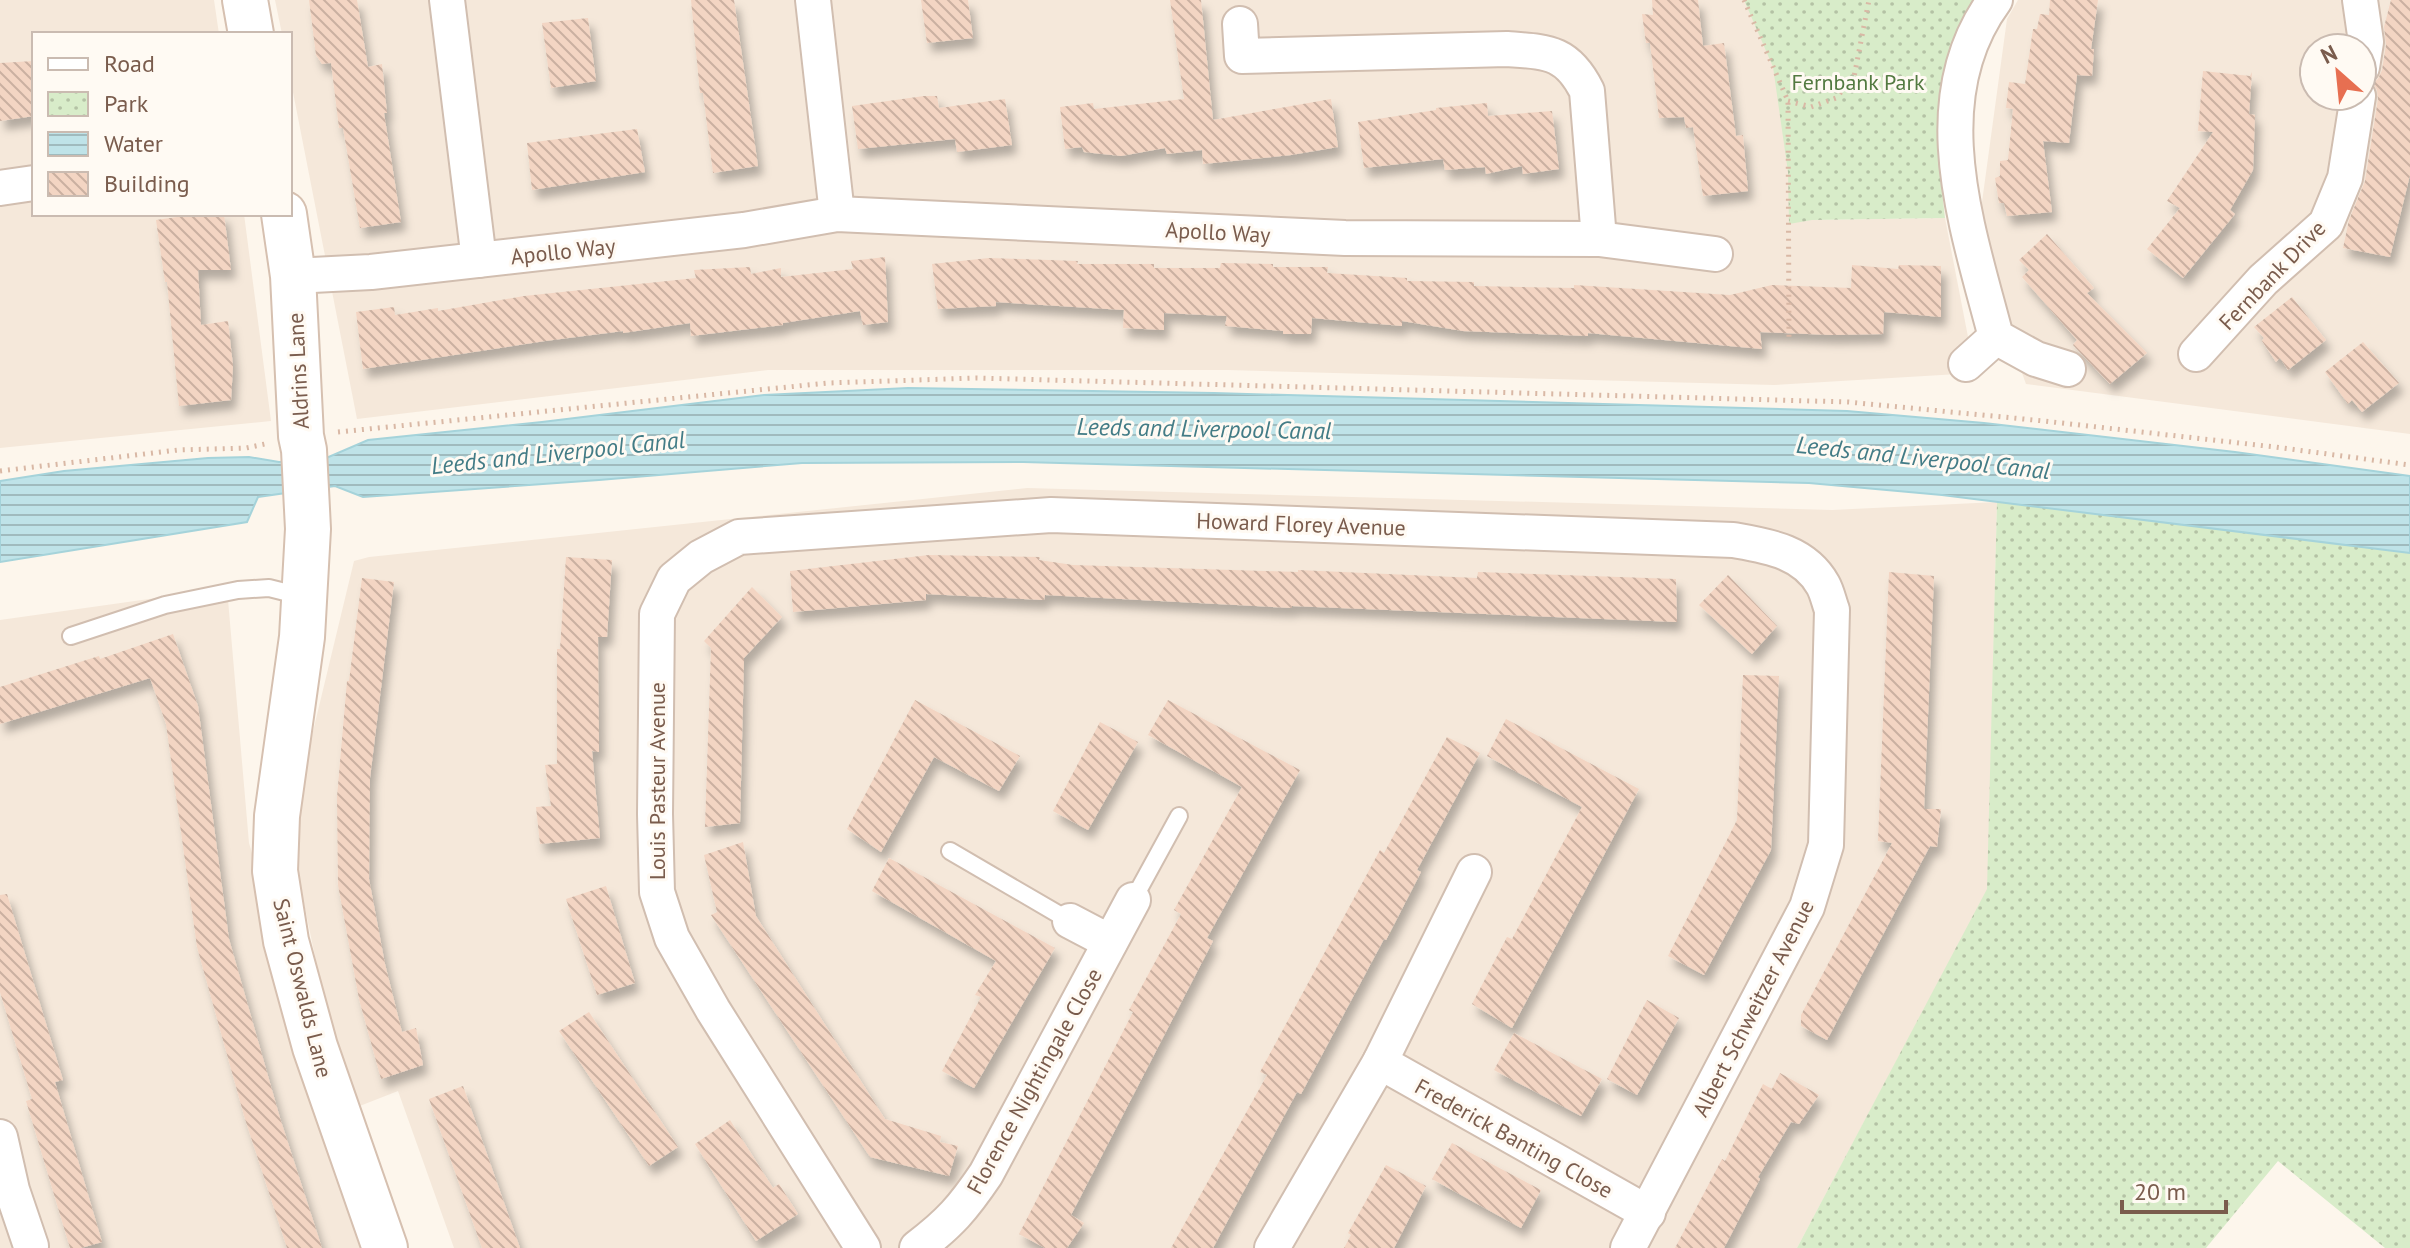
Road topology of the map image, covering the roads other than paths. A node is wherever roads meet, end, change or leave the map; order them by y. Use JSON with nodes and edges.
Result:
{"nodes":[{"id":1,"x":245,"y":0,"type":"edge"},
{"id":2,"x":447,"y":0,"type":"edge"},
{"id":3,"x":813,"y":0,"type":"edge"},
{"id":4,"x":1995,"y":0,"type":"edge"},
{"id":5,"x":2360,"y":0,"type":"edge"},
{"id":6,"x":1240,"y":24,"type":"dead end"},
{"id":7,"x":251,"y":32,"type":"edge"},
{"id":8,"x":2365,"y":32,"type":"edge"},
{"id":9,"x":2355,"y":112,"type":"edge"},
{"id":10,"x":32,"y":183,"type":"edge"},
{"id":11,"x":0,"y":188,"type":"edge"},
{"id":12,"x":837,"y":214,"type":"junction"},
{"id":13,"x":284,"y":216,"type":"edge"},
{"id":14,"x":1599,"y":239,"type":"junction"},
{"id":15,"x":1715,"y":254,"type":"dead end"},
{"id":16,"x":479,"y":260,"type":"junction"},
{"id":17,"x":293,"y":276,"type":"junction"},
{"id":18,"x":1996,"y":337,"type":"junction"},
{"id":19,"x":2196,"y":354,"type":"dead end"},
{"id":20,"x":1966,"y":364,"type":"dead end"},
{"id":21,"x":2068,"y":369,"type":"dead end"},
{"id":22,"x":308,"y":529,"type":"joint"},
{"id":23,"x":739,"y":537,"type":"joint"},
{"id":24,"x":304,"y":596,"type":"junction"},
{"id":25,"x":1832,"y":610,"type":"joint"},
{"id":26,"x":71,"y":636,"type":"dead end"},
{"id":27,"x":1179,"y":816,"type":"dead end"},
{"id":28,"x":950,"y":851,"type":"dead end"},
{"id":29,"x":1474,"y":872,"type":"dead end"},
{"id":30,"x":1133,"y":900,"type":"joint"},
{"id":31,"x":1070,"y":921,"type":"joint"},
{"id":32,"x":1110,"y":942,"type":"junction"},
{"id":33,"x":1380,"y":1062,"type":"junction"},
{"id":34,"x":0,"y":1137,"type":"edge"},
{"id":35,"x":6,"y":1192,"type":"edge"},
{"id":36,"x":1648,"y":1213,"type":"junction"},
{"id":37,"x":31,"y":1246,"type":"edge"},
{"id":38,"x":385,"y":1248,"type":"edge"},
{"id":39,"x":863,"y":1248,"type":"edge"},
{"id":40,"x":917,"y":1248,"type":"edge"},
{"id":41,"x":1272,"y":1248,"type":"edge"},
{"id":42,"x":1628,"y":1248,"type":"edge"}],
"edges":[{"from":1,"to":7,"type":"street"},
{"from":2,"to":16,"type":"street","name":"Apollo Way"},
{"from":3,"to":12,"type":"street"},
{"from":4,"to":18,"type":"street"},
{"from":5,"to":8,"type":"street"},
{"from":6,"to":14,"type":"street"},
{"from":9,"to":19,"type":"street","name":"Fernbank Drive"},
{"from":10,"to":11,"type":"street"},
{"from":12,"to":14,"type":"street","name":"Apollo Way"},
{"from":12,"to":16,"type":"street","name":"Apollo Way"},
{"from":13,"to":17,"type":"street","name":"Aldrins Lane"},
{"from":14,"to":15,"type":"street","name":"Apollo Way"},
{"from":16,"to":17,"type":"street","name":"Apollo Way"},
{"from":17,"to":22,"type":"street","name":"Aldrins Lane"},
{"from":18,"to":20,"type":"street"},
{"from":18,"to":21,"type":"street"},
{"from":22,"to":24,"type":"street","name":"Saint Oswalds Lane"},
{"from":23,"to":25,"type":"street","name":"Howard Florey Avenue"},
{"from":23,"to":39,"type":"street","name":"Louis Pasteur Avenue"},
{"from":24,"to":26,"type":"lane"},
{"from":24,"to":38,"type":"street","name":"Saint Oswalds Lane"},
{"from":25,"to":36,"type":"street","name":"Albert Schweitzer Avenue"},
{"from":27,"to":30,"type":"lane"},
{"from":28,"to":31,"type":"lane"},
{"from":29,"to":33,"type":"street"},
{"from":30,"to":32,"type":"street","name":"Florence Nightingale Close"},
{"from":31,"to":32,"type":"street","name":"Florence Nightingale Close"},
{"from":32,"to":40,"type":"street","name":"Florence Nightingale Close"},
{"from":33,"to":36,"type":"street","name":"Frederick Banting Close"},
{"from":33,"to":41,"type":"street"},
{"from":34,"to":35,"type":"street"},
{"from":35,"to":37,"type":"street"},
{"from":36,"to":42,"type":"street","name":"Albert Schweitzer Avenue"}]}
